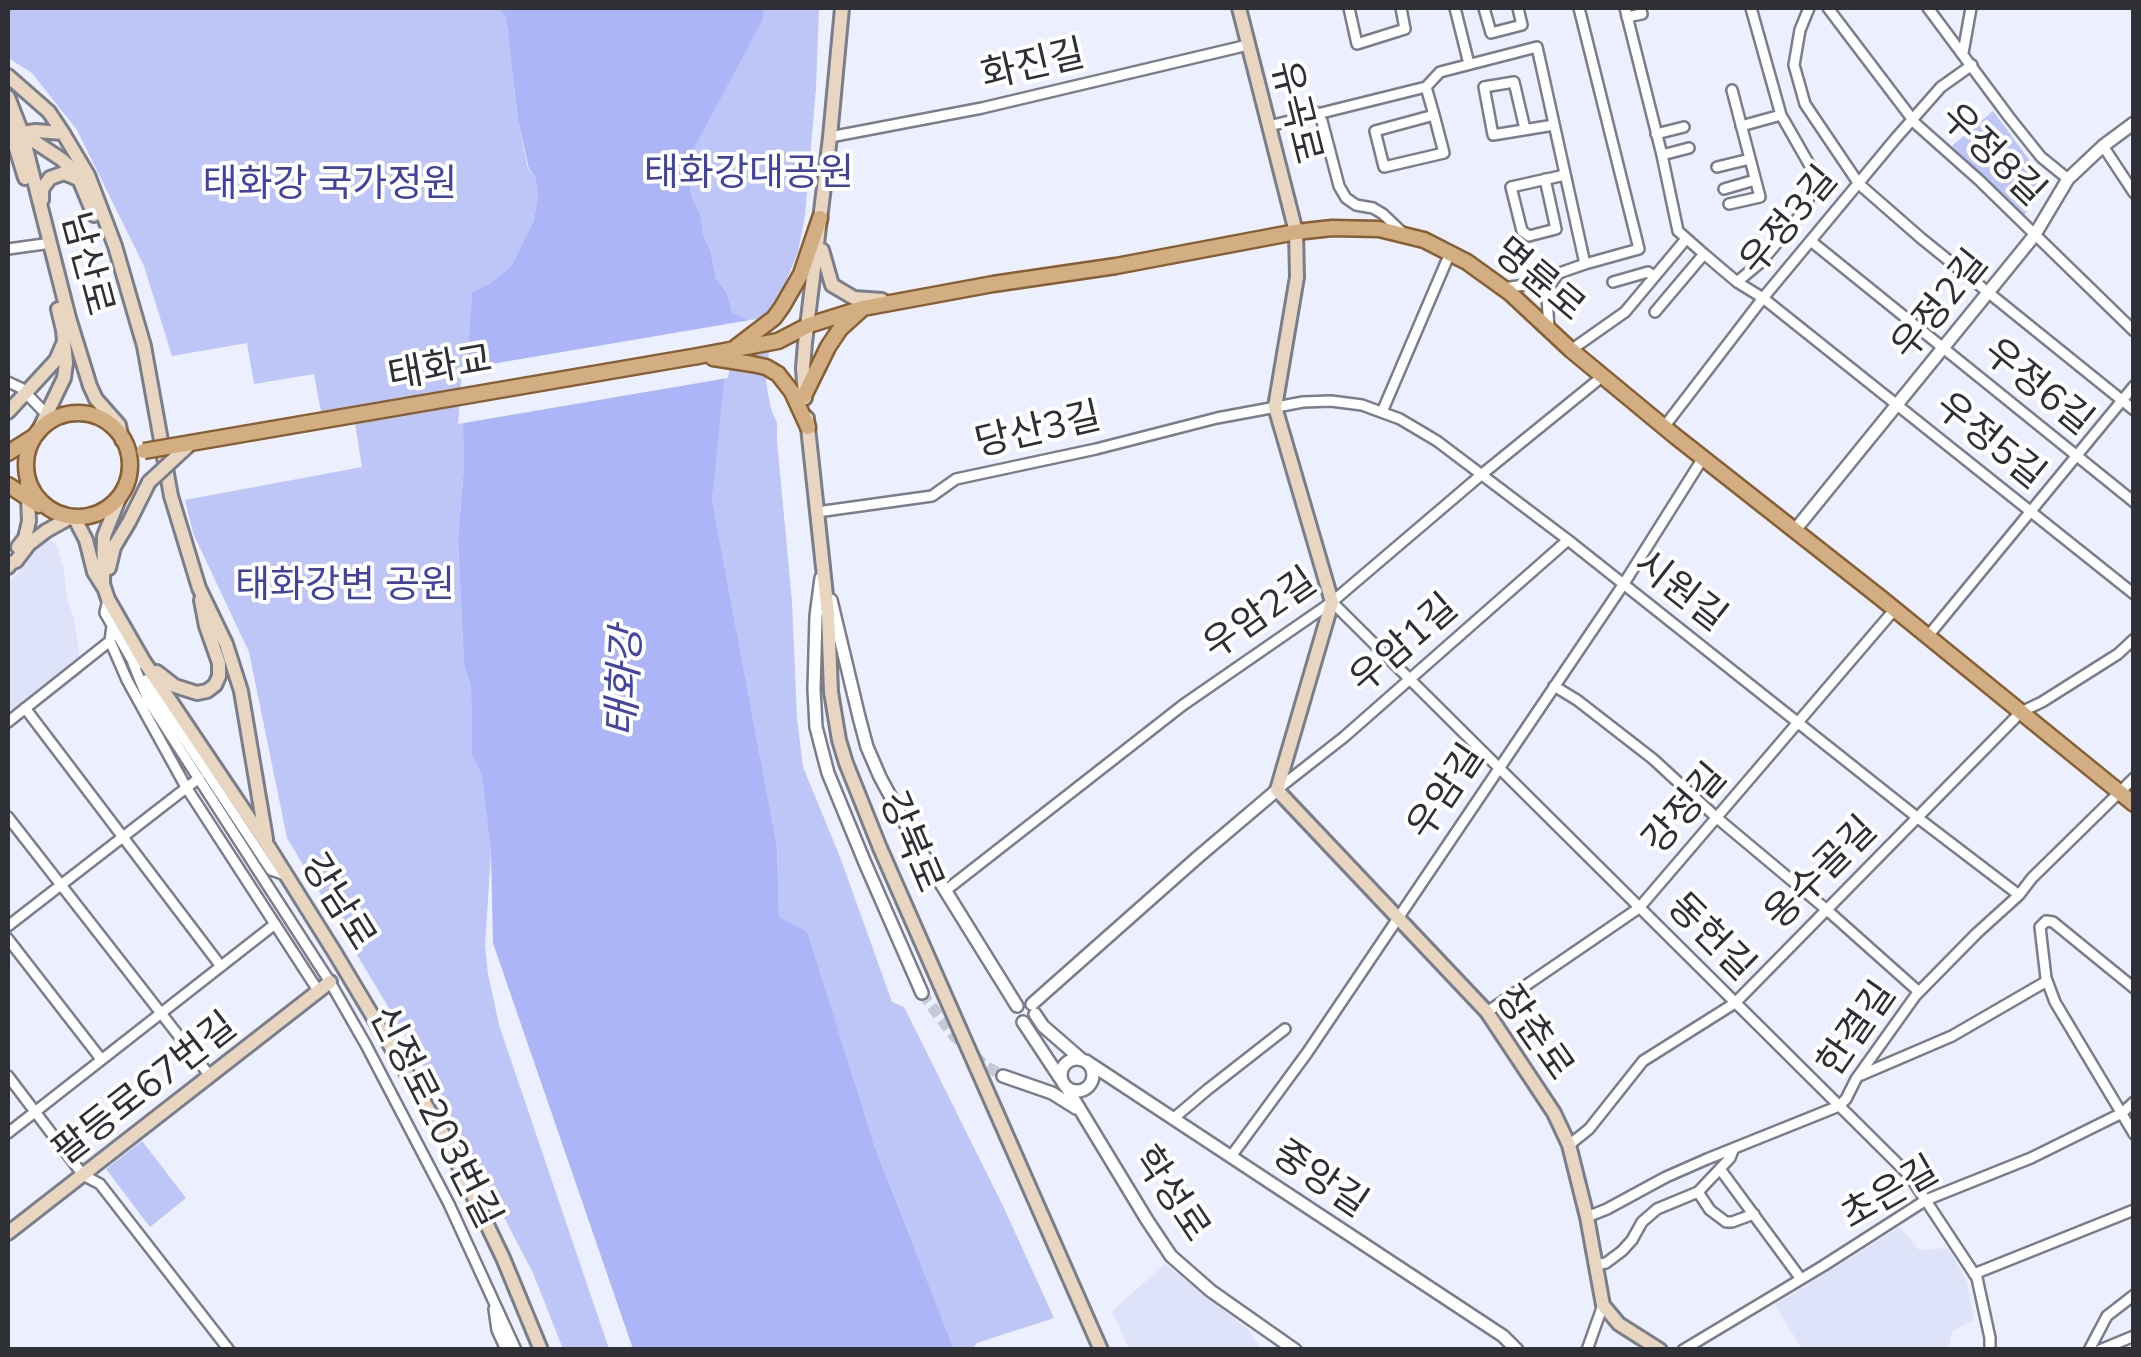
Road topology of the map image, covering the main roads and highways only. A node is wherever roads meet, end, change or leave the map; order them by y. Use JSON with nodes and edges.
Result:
{"nodes":[{"id":1,"x":842,"y":8,"type":"edge"},
{"id":2,"x":1239,"y":8,"type":"edge"},
{"id":3,"x":8,"y":76,"type":"edge"},
{"id":4,"x":8,"y":97,"type":"edge"},
{"id":5,"x":8,"y":121,"type":"edge"},
{"id":6,"x":64,"y":133,"type":"junction"},
{"id":7,"x":18,"y":138,"type":"junction"},
{"id":8,"x":78,"y":179,"type":"junction"},
{"id":9,"x":44,"y":218,"type":"junction"},
{"id":10,"x":820,"y":218,"type":"junction"},
{"id":11,"x":1296,"y":232,"type":"junction"},
{"id":12,"x":819,"y":234,"type":"junction"},
{"id":13,"x":115,"y":246,"type":"junction"},
{"id":14,"x":904,"y":300,"type":"junction"},
{"id":15,"x":863,"y":308,"type":"junction"},
{"id":16,"x":808,"y":325,"type":"junction"},
{"id":17,"x":761,"y":337,"type":"junction"},
{"id":18,"x":64,"y":342,"type":"junction"},
{"id":19,"x":698,"y":356,"type":"junction"},
{"id":20,"x":804,"y":396,"type":"junction"},
{"id":21,"x":8,"y":412,"type":"edge"},
{"id":22,"x":49,"y":417,"type":"junction"},
{"id":23,"x":808,"y":427,"type":"junction"},
{"id":24,"x":36,"y":435,"type":"junction"},
{"id":25,"x":189,"y":445,"type":"junction"},
{"id":26,"x":132,"y":448,"type":"junction"},
{"id":27,"x":8,"y":453,"type":"edge"},
{"id":28,"x":27,"y":475,"type":"junction"},
{"id":29,"x":8,"y":485,"type":"edge"},
{"id":30,"x":121,"y":494,"type":"junction"},
{"id":31,"x":28,"y":498,"type":"junction"},
{"id":32,"x":49,"y":508,"type":"junction"},
{"id":33,"x":71,"y":516,"type":"junction"},
{"id":34,"x":9,"y":565,"type":"edge"},
{"id":35,"x":200,"y":588,"type":"junction"},
{"id":36,"x":106,"y":594,"type":"junction"},
{"id":37,"x":138,"y":661,"type":"junction"},
{"id":38,"x":2134,"y":804,"type":"edge"},
{"id":39,"x":268,"y":846,"type":"junction"},
{"id":40,"x":325,"y":987,"type":"road end"},
{"id":41,"x":8,"y":1233,"type":"edge"},
{"id":42,"x":541,"y":1350,"type":"edge"},
{"id":43,"x":1101,"y":1350,"type":"edge"},
{"id":44,"x":1660,"y":1350,"type":"edge"}],
"edges":[{"from":1,"to":10,"type":"main road"},
{"from":2,"to":11,"type":"main road","name":"유곡로"},
{"from":3,"to":6,"type":"main road"},
{"from":4,"to":7,"type":"main road","name":"남산로"},
{"from":5,"to":7,"type":"main road"},
{"from":6,"to":7,"type":"main road"},
{"from":6,"to":13,"type":"main road"},
{"from":7,"to":8,"type":"main road"},
{"from":7,"to":9,"type":"main road","name":"남산로"},
{"from":7,"to":18,"type":"main road","name":"남산로"},
{"from":8,"to":9,"type":"main road"},
{"from":8,"to":13,"type":"main road"},
{"from":9,"to":26,"type":"main road","name":"남산로"},
{"from":10,"to":12,"type":"main road"},
{"from":10,"to":17,"type":"main road"},
{"from":11,"to":14,"type":"main road","name":"명륜로"},
{"from":11,"to":38,"type":"main road","name":"명륜로"},
{"from":11,"to":44,"type":"main road","name":"장춘로"},
{"from":12,"to":14,"type":"main road"},
{"from":12,"to":16,"type":"main road","name":"강북로"},
{"from":13,"to":35,"type":"main road"},
{"from":14,"to":15,"type":"main road","name":"명륜로"},
{"from":15,"to":16,"type":"main road","name":"명륜로"},
{"from":15,"to":20,"type":"main road"},
{"from":16,"to":17,"type":"main road","name":"명륜로"},
{"from":16,"to":20,"type":"main road","name":"강북로"},
{"from":17,"to":19,"type":"main road","name":"태화교"},
{"from":18,"to":21,"type":"main road"},
{"from":18,"to":22,"type":"main road","name":"남산로"},
{"from":19,"to":23,"type":"main road"},
{"from":19,"to":25,"type":"main road","name":"태화교","bridge":true},
{"from":20,"to":23,"type":"main road","name":"강북로"},
{"from":22,"to":24,"type":"main road"},
{"from":22,"to":26,"type":"main road"},
{"from":23,"to":43,"type":"main road","name":"강북로"},
{"from":24,"to":27,"type":"main road"},
{"from":24,"to":28,"type":"main road"},
{"from":25,"to":26,"type":"main road","name":"태화교","bridge":true},
{"from":25,"to":36,"type":"main road","bridge":true},
{"from":26,"to":30,"type":"main road"},
{"from":28,"to":31,"type":"main road"},
{"from":28,"to":32,"type":"main road"},
{"from":29,"to":31,"type":"main road"},
{"from":30,"to":33,"type":"main road"},
{"from":30,"to":36,"type":"main road","name":"강남로"},
{"from":31,"to":32,"type":"main road"},
{"from":31,"to":34,"type":"main road"},
{"from":32,"to":33,"type":"main road"},
{"from":33,"to":34,"type":"main road"},
{"from":33,"to":36,"type":"main road"},
{"from":35,"to":37,"type":"main road"},
{"from":35,"to":39,"type":"main road"},
{"from":36,"to":37,"type":"main road","name":"강남로"},
{"from":37,"to":39,"type":"main road","name":"강남로"},
{"from":39,"to":42,"type":"main road","name":"강남로"},
{"from":40,"to":41,"type":"main road","name":"팔등로67번길"}]}
